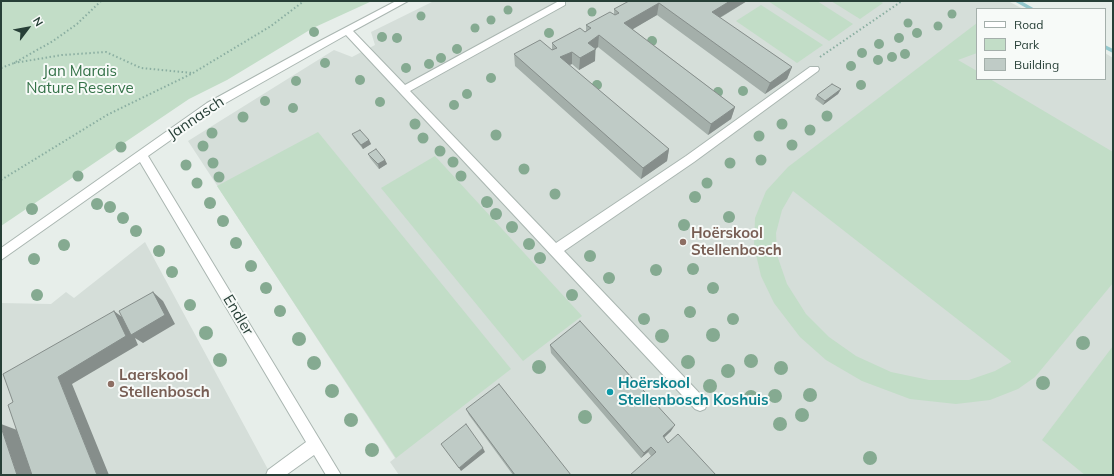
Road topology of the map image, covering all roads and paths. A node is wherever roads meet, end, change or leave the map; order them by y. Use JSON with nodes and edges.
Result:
{"nodes":[{"id":1,"x":101,"y":1,"type":"edge"},
{"id":2,"x":304,"y":1,"type":"edge"},
{"id":3,"x":403,"y":1,"type":"edge"},
{"id":4,"x":902,"y":1,"type":"edge"},
{"id":5,"x":562,"y":3,"type":"dead end"},
{"id":6,"x":347,"y":30,"type":"junction"},
{"id":7,"x":14,"y":63,"type":"junction"},
{"id":8,"x":1,"y":68,"type":"edge"},
{"id":9,"x":814,"y":69,"type":"joint"},
{"id":10,"x":193,"y":74,"type":"junction"},
{"id":11,"x":403,"y":90,"type":"junction"},
{"id":12,"x":142,"y":155,"type":"junction"},
{"id":13,"x":1,"y":180,"type":"edge"},
{"id":14,"x":555,"y":251,"type":"junction"},
{"id":15,"x":1,"y":255,"type":"edge"},
{"id":16,"x":700,"y":404,"type":"dead end"},
{"id":17,"x":315,"y":445,"type":"junction"},
{"id":18,"x":273,"y":475,"type":"edge"},
{"id":19,"x":334,"y":475,"type":"edge"}],
"edges":[{"from":1,"to":7,"type":"path"},
{"from":2,"to":10,"type":"path"},
{"from":3,"to":6,"type":"street","name":"Jannasch"},
{"from":4,"to":9,"type":"path"},
{"from":5,"to":11,"type":"street"},
{"from":6,"to":11,"type":"street"},
{"from":6,"to":12,"type":"street","name":"Jannasch"},
{"from":7,"to":8,"type":"path"},
{"from":7,"to":10,"type":"path"},
{"from":9,"to":14,"type":"street"},
{"from":10,"to":13,"type":"path"},
{"from":11,"to":14,"type":"street"},
{"from":12,"to":15,"type":"street","name":"Jannasch"},
{"from":12,"to":17,"type":"street","name":"Endler"},
{"from":14,"to":16,"type":"street"},
{"from":17,"to":18,"type":"street"},
{"from":17,"to":19,"type":"street","name":"Endler"}]}
